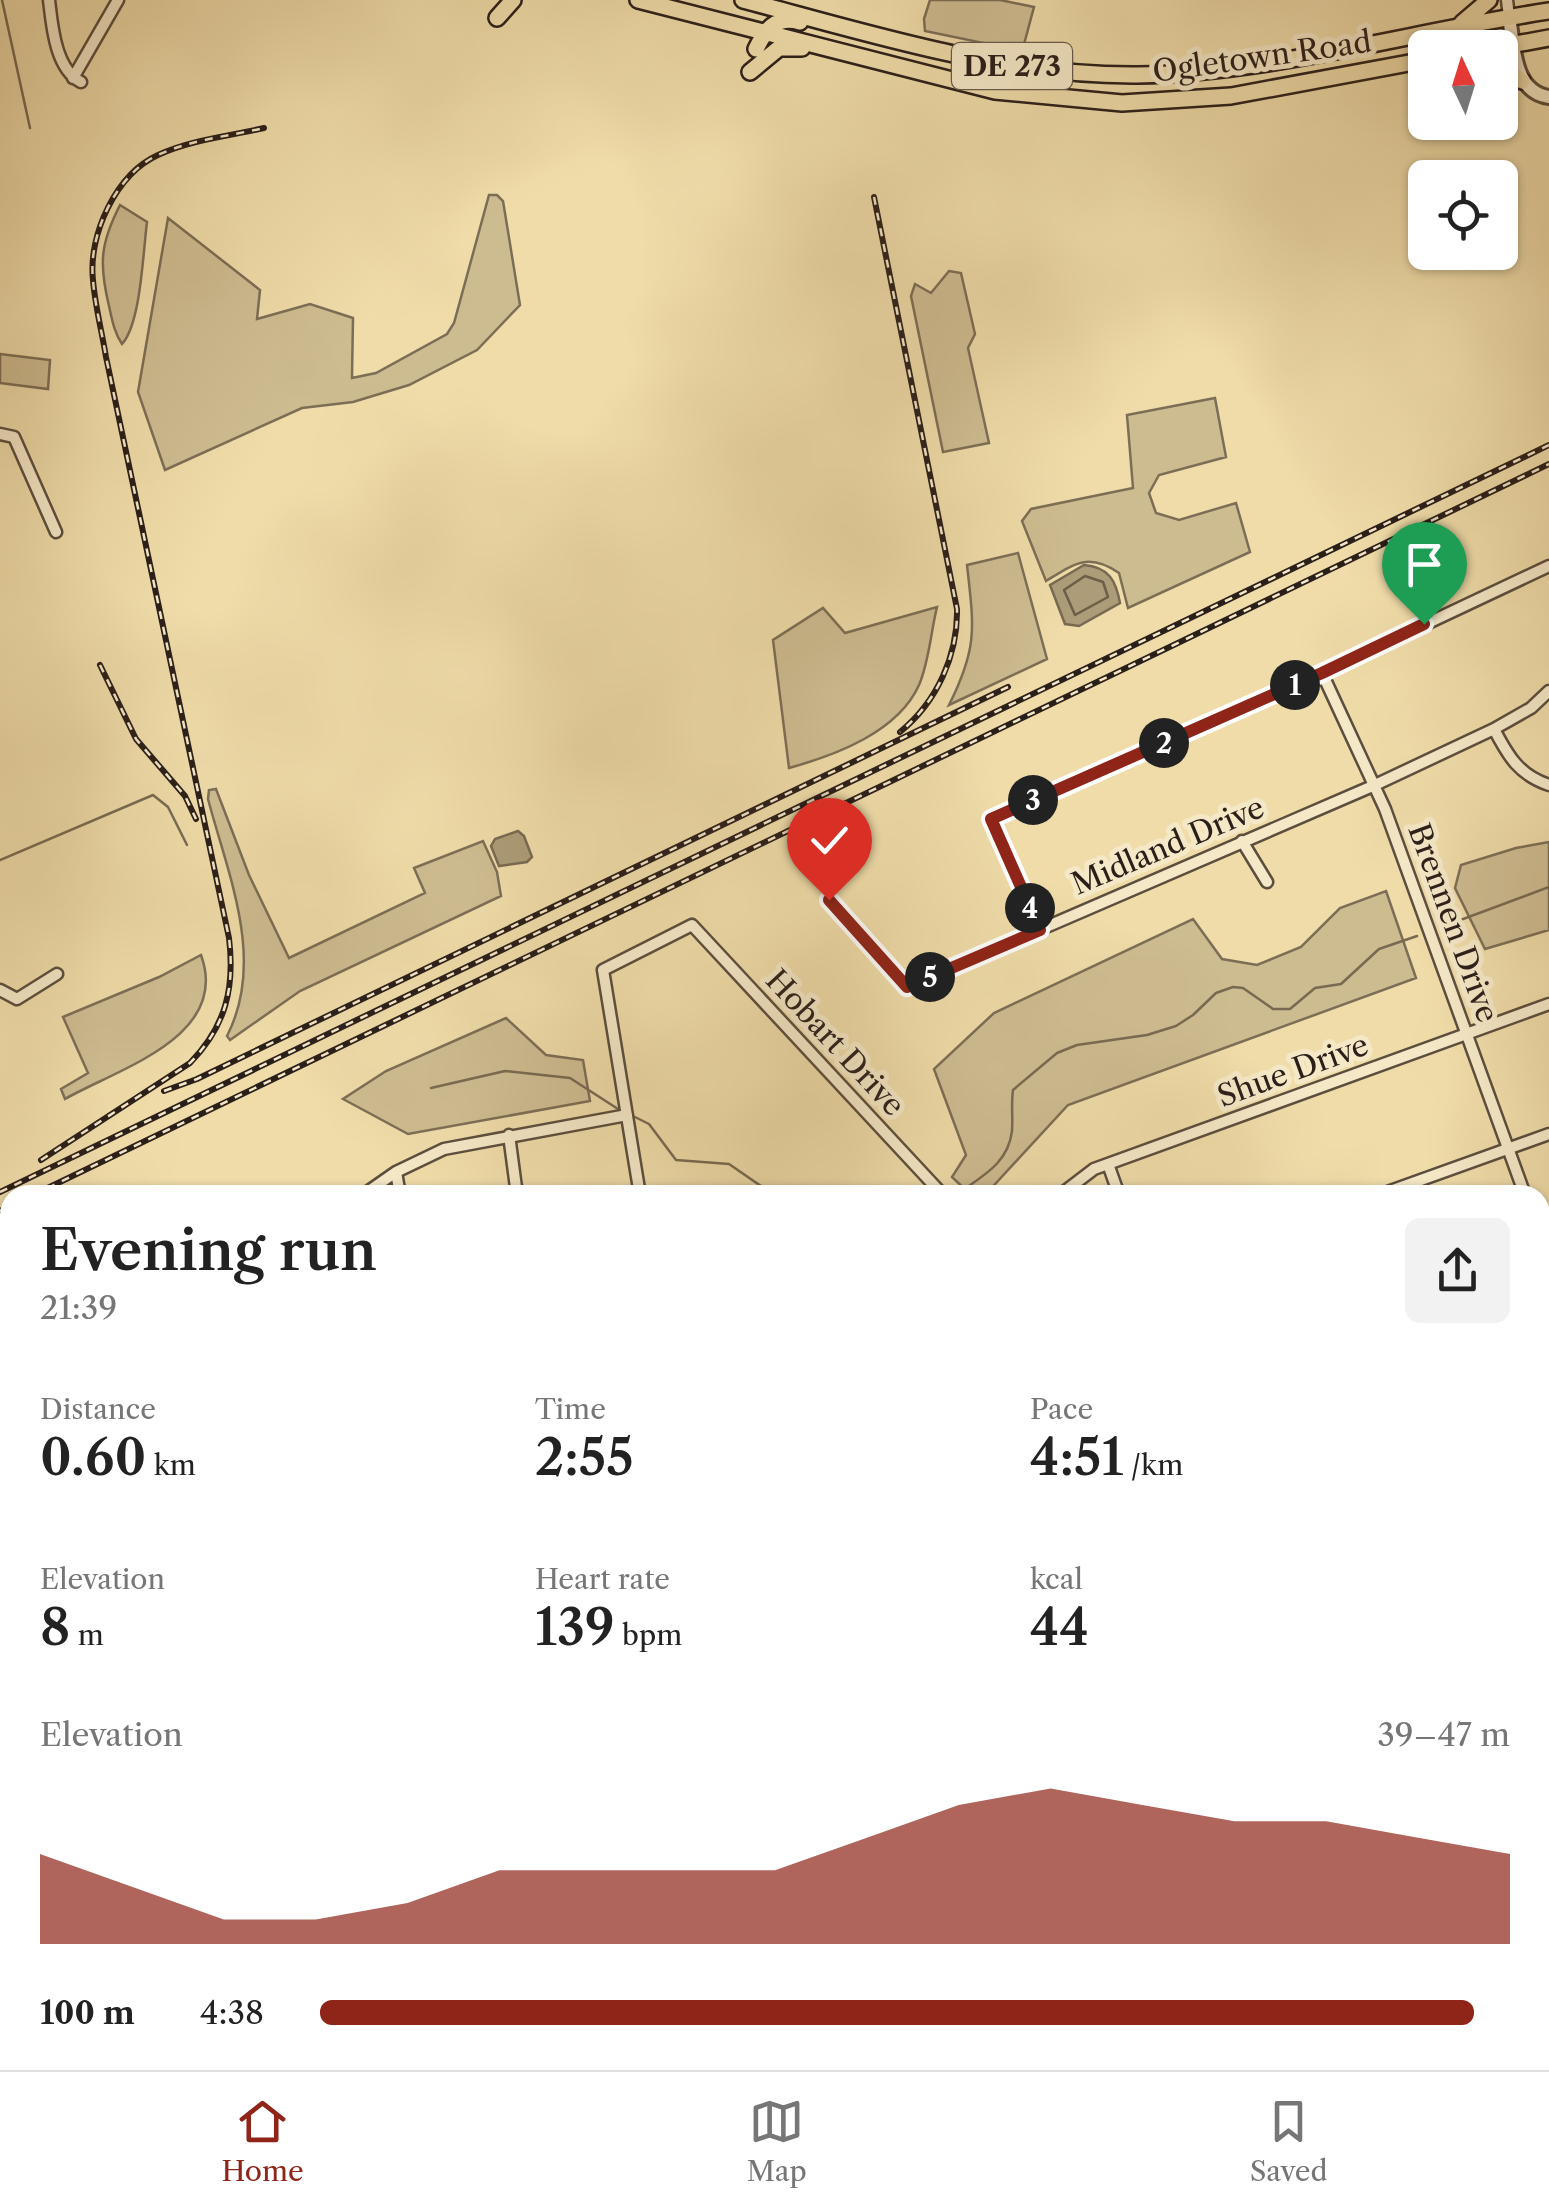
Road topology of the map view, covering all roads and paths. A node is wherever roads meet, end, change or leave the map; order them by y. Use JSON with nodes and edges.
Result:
{"nodes":[{"id":1,"x":50,"y":0,"type":"edge"},
{"id":2,"x":118,"y":0,"type":"edge"},
{"id":3,"x":494,"y":0,"type":"edge"},
{"id":4,"x":512,"y":0,"type":"edge"},
{"id":5,"x":638,"y":0,"type":"edge"},
{"id":6,"x":743,"y":0,"type":"edge"},
{"id":7,"x":1489,"y":0,"type":"edge"},
{"id":8,"x":1506,"y":0,"type":"edge"},
{"id":9,"x":1535,"y":0,"type":"edge"},
{"id":10,"x":1549,"y":7,"type":"edge"},
{"id":11,"x":1509,"y":17,"type":"junction"},
{"id":12,"x":1457,"y":26,"type":"junction"},
{"id":13,"x":1511,"y":30,"type":"edge"},
{"id":14,"x":764,"y":32,"type":"junction"},
{"id":15,"x":1549,"y":38,"type":"edge"},
{"id":16,"x":892,"y":39,"type":"junction"},
{"id":17,"x":1518,"y":43,"type":"edge"},
{"id":18,"x":756,"y":50,"type":"dead end"},
{"id":19,"x":844,"y":53,"type":"junction"},
{"id":20,"x":1408,"y":63,"type":"edge"},
{"id":21,"x":1518,"y":65,"type":"edge"},
{"id":22,"x":750,"y":72,"type":"dead end"},
{"id":23,"x":1518,"y":78,"type":"edge"},
{"id":24,"x":1522,"y":81,"type":"junction"},
{"id":25,"x":1549,"y":97,"type":"edge"},
{"id":26,"x":0,"y":434,"type":"edge"},
{"id":27,"x":56,"y":532,"type":"dead end"},
{"id":28,"x":1549,"y":566,"type":"edge"},
{"id":29,"x":1322,"y":673,"type":"junction"},
{"id":30,"x":1549,"y":692,"type":"edge"},
{"id":31,"x":1494,"y":728,"type":"junction"},
{"id":32,"x":1376,"y":785,"type":"junction"},
{"id":33,"x":1549,"y":785,"type":"edge"},
{"id":34,"x":1242,"y":841,"type":"junction"},
{"id":35,"x":1266,"y":882,"type":"dead end"},
{"id":36,"x":829,"y":900,"type":"dead end"},
{"id":37,"x":1040,"y":930,"type":"junction"},
{"id":38,"x":57,"y":974,"type":"dead end"},
{"id":39,"x":0,"y":990,"type":"edge"},
{"id":40,"x":1549,"y":1004,"type":"edge"},
{"id":41,"x":1467,"y":1034,"type":"junction"},
{"id":42,"x":627,"y":1115,"type":"junction"},
{"id":43,"x":1549,"y":1134,"type":"edge"},
{"id":44,"x":508,"y":1135,"type":"junction"},
{"id":45,"x":1508,"y":1148,"type":"junction"},
{"id":46,"x":1108,"y":1164,"type":"junction"},
{"id":47,"x":396,"y":1172,"type":"junction"},
{"id":48,"x":377,"y":1185,"type":"edge"},
{"id":49,"x":398,"y":1185,"type":"edge"},
{"id":50,"x":516,"y":1185,"type":"edge"},
{"id":51,"x":638,"y":1185,"type":"edge"},
{"id":52,"x":933,"y":1185,"type":"edge"},
{"id":53,"x":1071,"y":1185,"type":"edge"},
{"id":54,"x":1115,"y":1185,"type":"edge"},
{"id":55,"x":1406,"y":1185,"type":"edge"},
{"id":56,"x":1521,"y":1185,"type":"edge"}],
"edges":[{"from":1,"to":2,"type":"street"},
{"from":3,"to":4,"type":"main road"},
{"from":5,"to":14,"type":"main road","name":"Ogletown Road","number":"DE 273"},
{"from":6,"to":16,"type":"main road","name":"Ogletown Road","number":"DE 273"},
{"from":7,"to":12,"type":"main road"},
{"from":8,"to":11,"type":"street"},
{"from":9,"to":10,"type":"main road"},
{"from":10,"to":11,"type":"main road","name":"Ogletown Road","number":"DE 273"},
{"from":11,"to":12,"type":"main road","name":"Ogletown Road","number":"DE 273"},
{"from":11,"to":13,"type":"street"},
{"from":12,"to":16,"type":"main road","name":"Ogletown Road","number":"DE 273"},
{"from":14,"to":16,"type":"main road"},
{"from":14,"to":18,"type":"main road"},
{"from":14,"to":19,"type":"main road","name":"Ogletown Road","number":"DE 273"},
{"from":15,"to":17,"type":"main road"},
{"from":19,"to":20,"type":"main road","name":"Ogletown Road","number":"DE 273"},
{"from":19,"to":22,"type":"main road"},
{"from":21,"to":24,"type":"street"},
{"from":23,"to":24,"type":"main road"},
{"from":24,"to":25,"type":"street"},
{"from":26,"to":27,"type":"street"},
{"from":28,"to":29,"type":"street"},
{"from":29,"to":32,"type":"street","name":"Brennen Drive"},
{"from":29,"to":37,"type":"street"},
{"from":30,"to":31,"type":"street","name":"Midland Drive"},
{"from":31,"to":32,"type":"street","name":"Midland Drive"},
{"from":31,"to":33,"type":"street"},
{"from":32,"to":34,"type":"street","name":"Midland Drive"},
{"from":32,"to":41,"type":"street","name":"Brennen Drive"},
{"from":34,"to":35,"type":"street"},
{"from":34,"to":37,"type":"street","name":"Midland Drive"},
{"from":36,"to":37,"type":"street","name":"Midland Drive"},
{"from":38,"to":39,"type":"street"},
{"from":40,"to":41,"type":"street","name":"Shue Drive"},
{"from":41,"to":45,"type":"street","name":"Brennen Drive"},
{"from":41,"to":46,"type":"street","name":"Shue Drive"},
{"from":42,"to":44,"type":"street"},
{"from":42,"to":51,"type":"street"},
{"from":42,"to":52,"type":"street","name":"Hobart Drive"},
{"from":43,"to":45,"type":"street"},
{"from":44,"to":47,"type":"street"},
{"from":44,"to":50,"type":"street"},
{"from":45,"to":55,"type":"street"},
{"from":45,"to":56,"type":"street","name":"Brennen Drive"},
{"from":46,"to":53,"type":"street","name":"Shue Drive"},
{"from":46,"to":54,"type":"street"},
{"from":47,"to":48,"type":"street"},
{"from":47,"to":49,"type":"street"}]}
